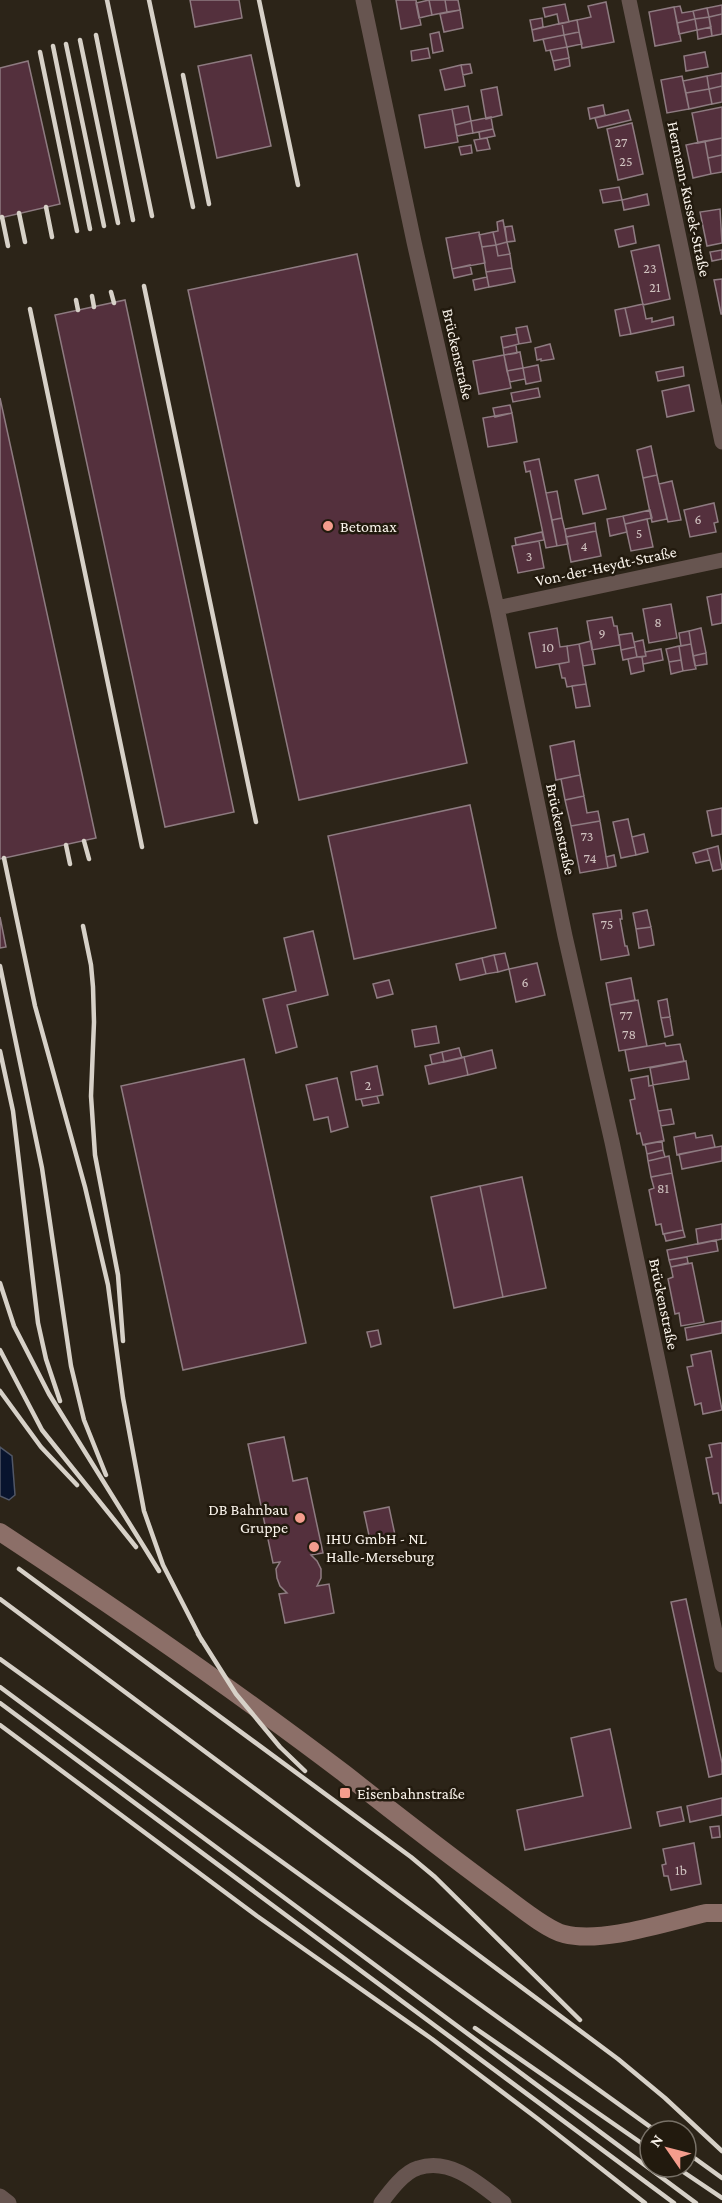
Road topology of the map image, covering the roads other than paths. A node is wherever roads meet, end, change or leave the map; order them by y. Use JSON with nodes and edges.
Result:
{"nodes":[{"id":1,"x":363,"y":0,"type":"edge"},
{"id":2,"x":629,"y":0,"type":"edge"},
{"id":3,"x":722,"y":442,"type":"edge"},
{"id":4,"x":722,"y":560,"type":"edge"},
{"id":5,"x":497,"y":608,"type":"junction"},
{"id":6,"x":0,"y":1532,"type":"edge"},
{"id":7,"x":722,"y":1665,"type":"edge"},
{"id":8,"x":722,"y":1913,"type":"edge"},
{"id":9,"x":0,"y":2196,"type":"edge"},
{"id":10,"x":9,"y":2203,"type":"edge"},
{"id":11,"x":381,"y":2203,"type":"edge"},
{"id":12,"x":504,"y":2203,"type":"edge"}],
"edges":[{"from":1,"to":5,"type":"street","name":"Brückenstraße"},
{"from":2,"to":3,"type":"street","name":"Hermann-Kussek-Straße"},
{"from":4,"to":5,"type":"street","name":"Von-der-Heydt-Straße"},
{"from":5,"to":7,"type":"street","name":"Brückenstraße"},
{"from":6,"to":8,"type":"street"},
{"from":9,"to":10,"type":"street"},
{"from":11,"to":12,"type":"street"}]}
